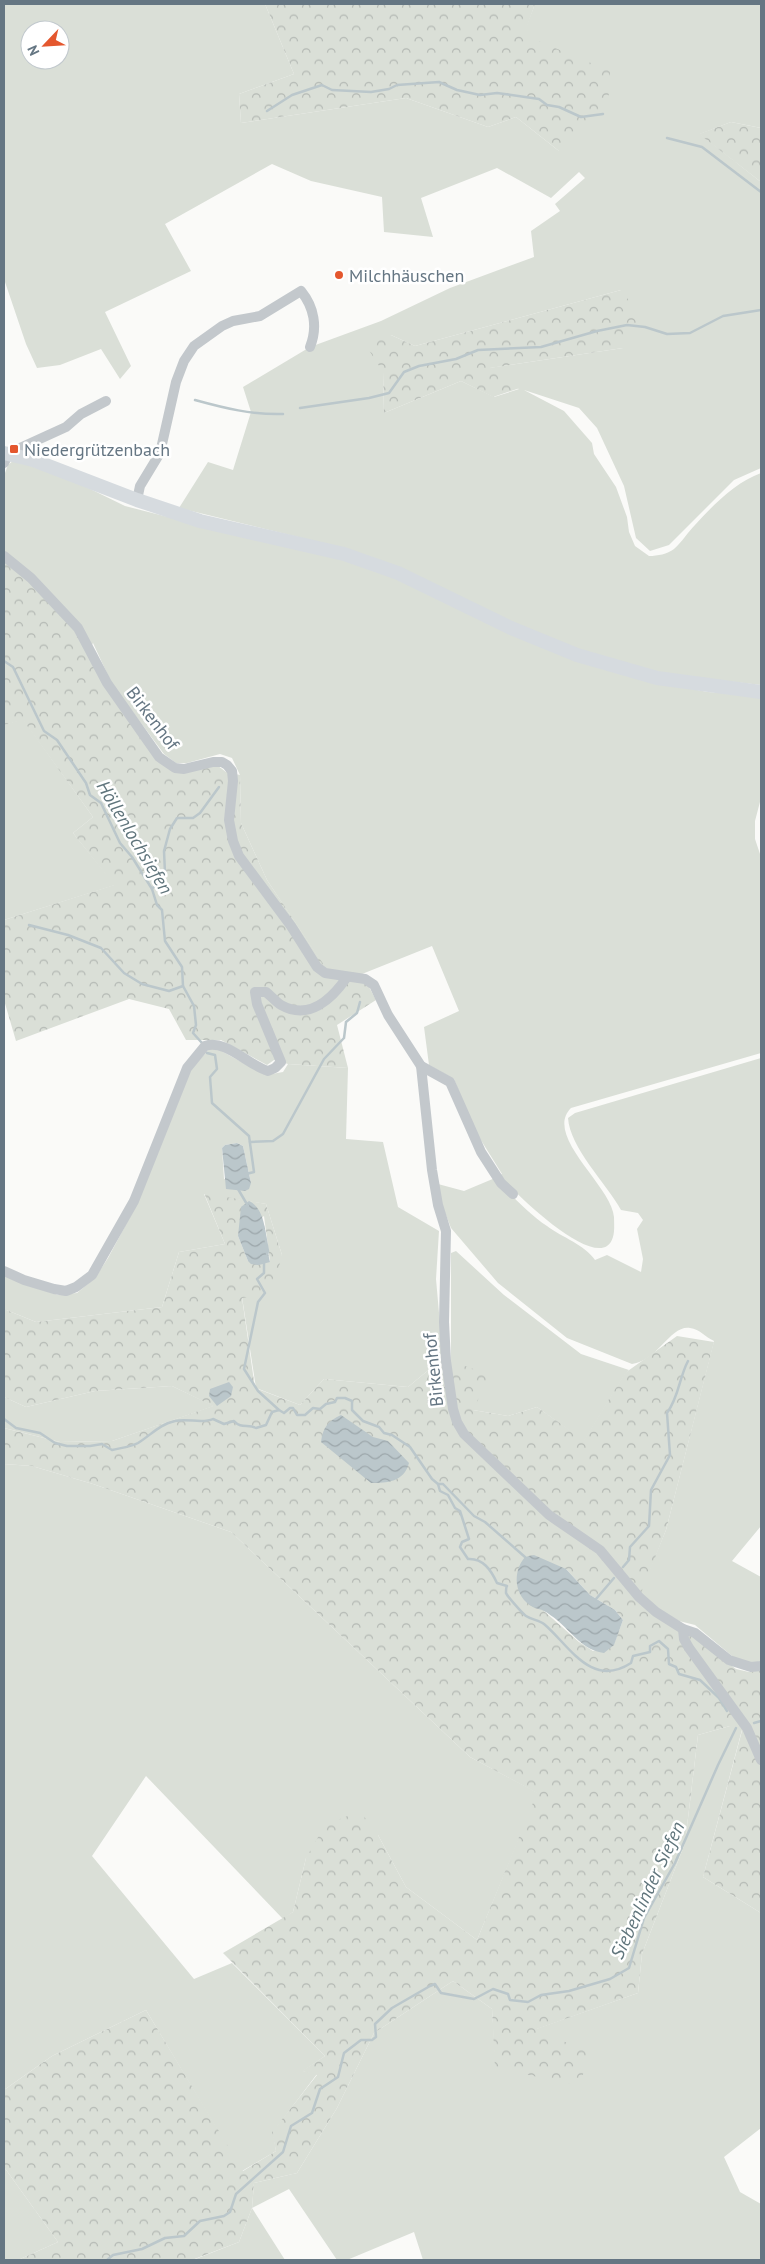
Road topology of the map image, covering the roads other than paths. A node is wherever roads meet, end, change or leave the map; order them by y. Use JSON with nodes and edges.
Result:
{"nodes":[{"id":1,"x":310,"y":347,"type":"dead end"},
{"id":2,"x":106,"y":402,"type":"dead end"},
{"id":3,"x":6,"y":456,"type":"edge"},
{"id":4,"x":138,"y":500,"type":"junction"},
{"id":5,"x":4,"y":556,"type":"edge"},
{"id":6,"x":761,"y":692,"type":"edge"},
{"id":7,"x":347,"y":977,"type":"junction"},
{"id":8,"x":421,"y":1066,"type":"junction"},
{"id":9,"x":513,"y":1194,"type":"dead end"},
{"id":10,"x":4,"y":1271,"type":"edge"},
{"id":11,"x":684,"y":1629,"type":"junction"},
{"id":12,"x":761,"y":1666,"type":"edge"},
{"id":13,"x":761,"y":1760,"type":"edge"}],
"edges":[{"from":1,"to":4,"type":"street"},
{"from":2,"to":3,"type":"street"},
{"from":3,"to":4,"type":"street"},
{"from":4,"to":6,"type":"street"},
{"from":5,"to":7,"type":"street","name":"Birkenhof"},
{"from":7,"to":8,"type":"street","name":"Birkenhof"},
{"from":7,"to":10,"type":"street"},
{"from":8,"to":9,"type":"street","name":"Birkenhof"},
{"from":8,"to":11,"type":"street","name":"Birkenhof"},
{"from":11,"to":12,"type":"street","name":"Birkenhof"},
{"from":11,"to":13,"type":"street"}]}
